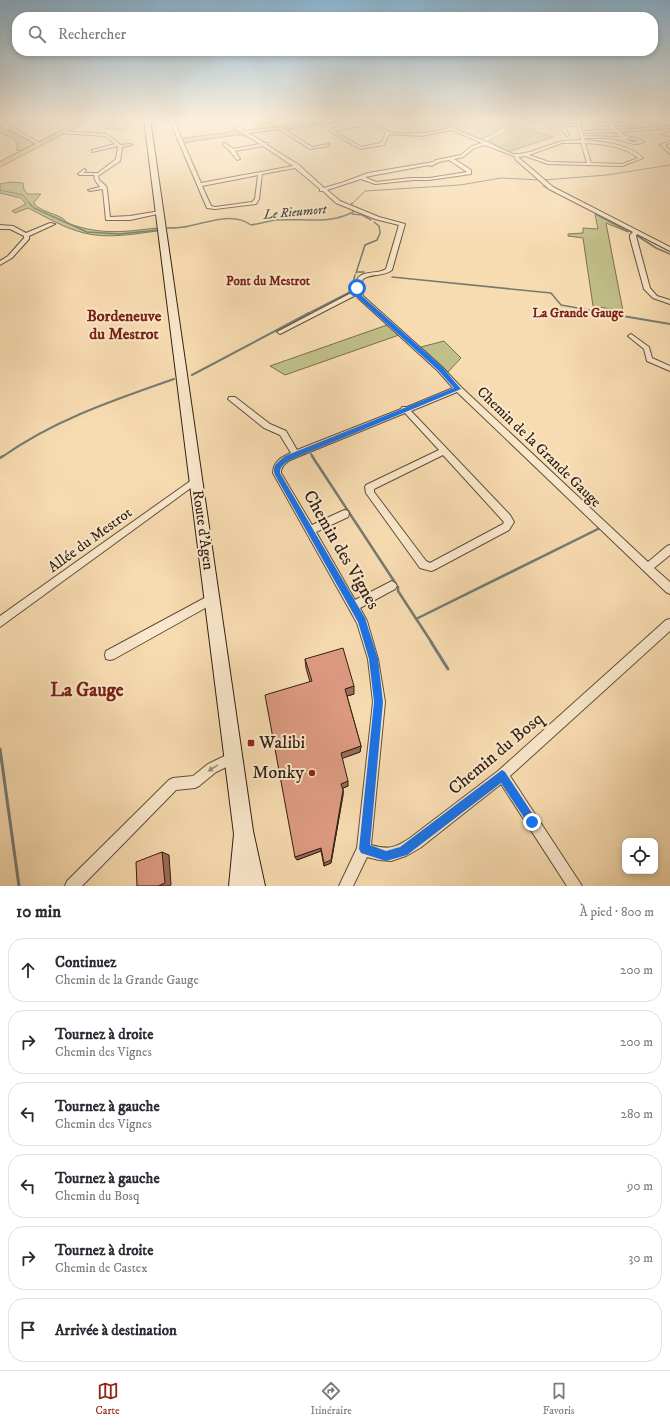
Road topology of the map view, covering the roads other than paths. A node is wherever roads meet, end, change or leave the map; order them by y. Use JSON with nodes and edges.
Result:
{"nodes":[{"id":1,"x":118,"y":160,"type":"edge"},
{"id":2,"x":153,"y":160,"type":"edge"},
{"id":3,"x":190,"y":160,"type":"edge"},
{"id":4,"x":289,"y":160,"type":"edge"},
{"id":5,"x":444,"y":160,"type":"edge"},
{"id":6,"x":453,"y":160,"type":"edge"},
{"id":7,"x":519,"y":160,"type":"edge"},
{"id":8,"x":541,"y":160,"type":"edge"},
{"id":9,"x":588,"y":160,"type":"edge"},
{"id":10,"x":635,"y":160,"type":"edge"},
{"id":11,"x":589,"y":164,"type":"junction"},
{"id":12,"x":297,"y":166,"type":"junction"},
{"id":13,"x":84,"y":170,"type":"dead end"},
{"id":14,"x":260,"y":173,"type":"junction"},
{"id":15,"x":97,"y":174,"type":"junction"},
{"id":16,"x":360,"y":177,"type":"junction"},
{"id":17,"x":200,"y":184,"type":"junction"},
{"id":18,"x":104,"y":187,"type":"junction"},
{"id":19,"x":90,"y":190,"type":"dead end"},
{"id":20,"x":322,"y":190,"type":"junction"},
{"id":21,"x":160,"y":212,"type":"junction"},
{"id":22,"x":52,"y":224,"type":"dead end"},
{"id":23,"x":0,"y":227,"type":"edge"},
{"id":24,"x":637,"y":232,"type":"junction"},
{"id":25,"x":26,"y":235,"type":"junction"},
{"id":26,"x":670,"y":249,"type":"edge"},
{"id":27,"x":0,"y":263,"type":"edge"},
{"id":28,"x":358,"y":292,"type":"junction"},
{"id":29,"x":670,"y":302,"type":"edge"},
{"id":30,"x":280,"y":332,"type":"dead end"},
{"id":31,"x":631,"y":336,"type":"dead end"},
{"id":32,"x":670,"y":369,"type":"edge"},
{"id":33,"x":458,"y":389,"type":"junction"},
{"id":34,"x":232,"y":399,"type":"dead end"},
{"id":35,"x":405,"y":409,"type":"junction"},
{"id":36,"x":444,"y":451,"type":"junction"},
{"id":37,"x":296,"y":455,"type":"junction"},
{"id":38,"x":196,"y":480,"type":"junction"},
{"id":39,"x":345,"y":514,"type":"dead end"},
{"id":40,"x":310,"y":530,"type":"junction"},
{"id":41,"x":670,"y":549,"type":"edge"},
{"id":42,"x":647,"y":568,"type":"junction"},
{"id":43,"x":392,"y":586,"type":"dead end"},
{"id":44,"x":670,"y":589,"type":"edge"},
{"id":45,"x":212,"y":599,"type":"junction"},
{"id":46,"x":354,"y":606,"type":"junction"},
{"id":47,"x":0,"y":622,"type":"edge"},
{"id":48,"x":670,"y":624,"type":"edge"},
{"id":49,"x":110,"y":655,"type":"dead end"},
{"id":50,"x":233,"y":758,"type":"junction"},
{"id":51,"x":502,"y":776,"type":"junction"},
{"id":52,"x":242,"y":831,"type":"junction"},
{"id":53,"x":364,"y":849,"type":"junction"},
{"id":54,"x":72,"y":886,"type":"edge"},
{"id":55,"x":240,"y":886,"type":"edge"},
{"id":56,"x":255,"y":886,"type":"edge"},
{"id":57,"x":346,"y":886,"type":"edge"},
{"id":58,"x":575,"y":886,"type":"edge"}],
"edges":[{"from":1,"to":15,"type":"street"},
{"from":2,"to":21,"type":"main road","name":"Route d'Agen"},
{"from":3,"to":17,"type":"street"},
{"from":4,"to":12,"type":"street"},
{"from":5,"to":16,"type":"street"},
{"from":6,"to":16,"type":"street"},
{"from":7,"to":24,"type":"street"},
{"from":8,"to":11,"type":"street"},
{"from":9,"to":11,"type":"street"},
{"from":10,"to":11,"type":"street"},
{"from":12,"to":14,"type":"street"},
{"from":12,"to":20,"type":"street"},
{"from":13,"to":15,"type":"street"},
{"from":14,"to":17,"type":"street"},
{"from":14,"to":17,"type":"street"},
{"from":15,"to":18,"type":"street"},
{"from":16,"to":20,"type":"street"},
{"from":18,"to":19,"type":"street"},
{"from":18,"to":21,"type":"street"},
{"from":20,"to":28,"type":"street"},
{"from":21,"to":38,"type":"main road","name":"Route d'Agen"},
{"from":22,"to":25,"type":"street"},
{"from":23,"to":25,"type":"street"},
{"from":24,"to":26,"type":"street"},
{"from":24,"to":29,"type":"street"},
{"from":25,"to":27,"type":"street"},
{"from":28,"to":30,"type":"street"},
{"from":28,"to":33,"type":"street","name":"Chemin de la Grande Gauge"},
{"from":31,"to":32,"type":"street"},
{"from":33,"to":35,"type":"street","name":"Chemin des Vignes"},
{"from":33,"to":42,"type":"street","name":"Chemin de la Grande Gauge"},
{"from":34,"to":37,"type":"street"},
{"from":35,"to":36,"type":"street"},
{"from":35,"to":37,"type":"street","name":"Chemin des Vignes"},
{"from":36,"to":36,"type":"street"},
{"from":37,"to":40,"type":"street","name":"Chemin des Vignes"},
{"from":38,"to":45,"type":"main road","name":"Route d'Agen"},
{"from":38,"to":47,"type":"street","name":"Allée du Mestrot"},
{"from":39,"to":40,"type":"street"},
{"from":40,"to":46,"type":"street","name":"Chemin des Vignes"},
{"from":41,"to":42,"type":"street"},
{"from":42,"to":44,"type":"street","name":"Chemin de la Grande Gauge"},
{"from":43,"to":46,"type":"street"},
{"from":45,"to":49,"type":"street"},
{"from":45,"to":50,"type":"main road","name":"Route d'Agen"},
{"from":46,"to":53,"type":"street","name":"Chemin des Vignes"},
{"from":48,"to":51,"type":"street","name":"Chemin du Bosq"},
{"from":50,"to":52,"type":"main road","name":"Route d'Agen"},
{"from":50,"to":54,"type":"street","one_way":true},
{"from":51,"to":53,"type":"street","name":"Chemin du Bosq"},
{"from":51,"to":58,"type":"street"},
{"from":52,"to":55,"type":"main road","name":"Route d'Agen"},
{"from":52,"to":56,"type":"main road","name":"Route d'Agen"},
{"from":53,"to":57,"type":"street"}]}
